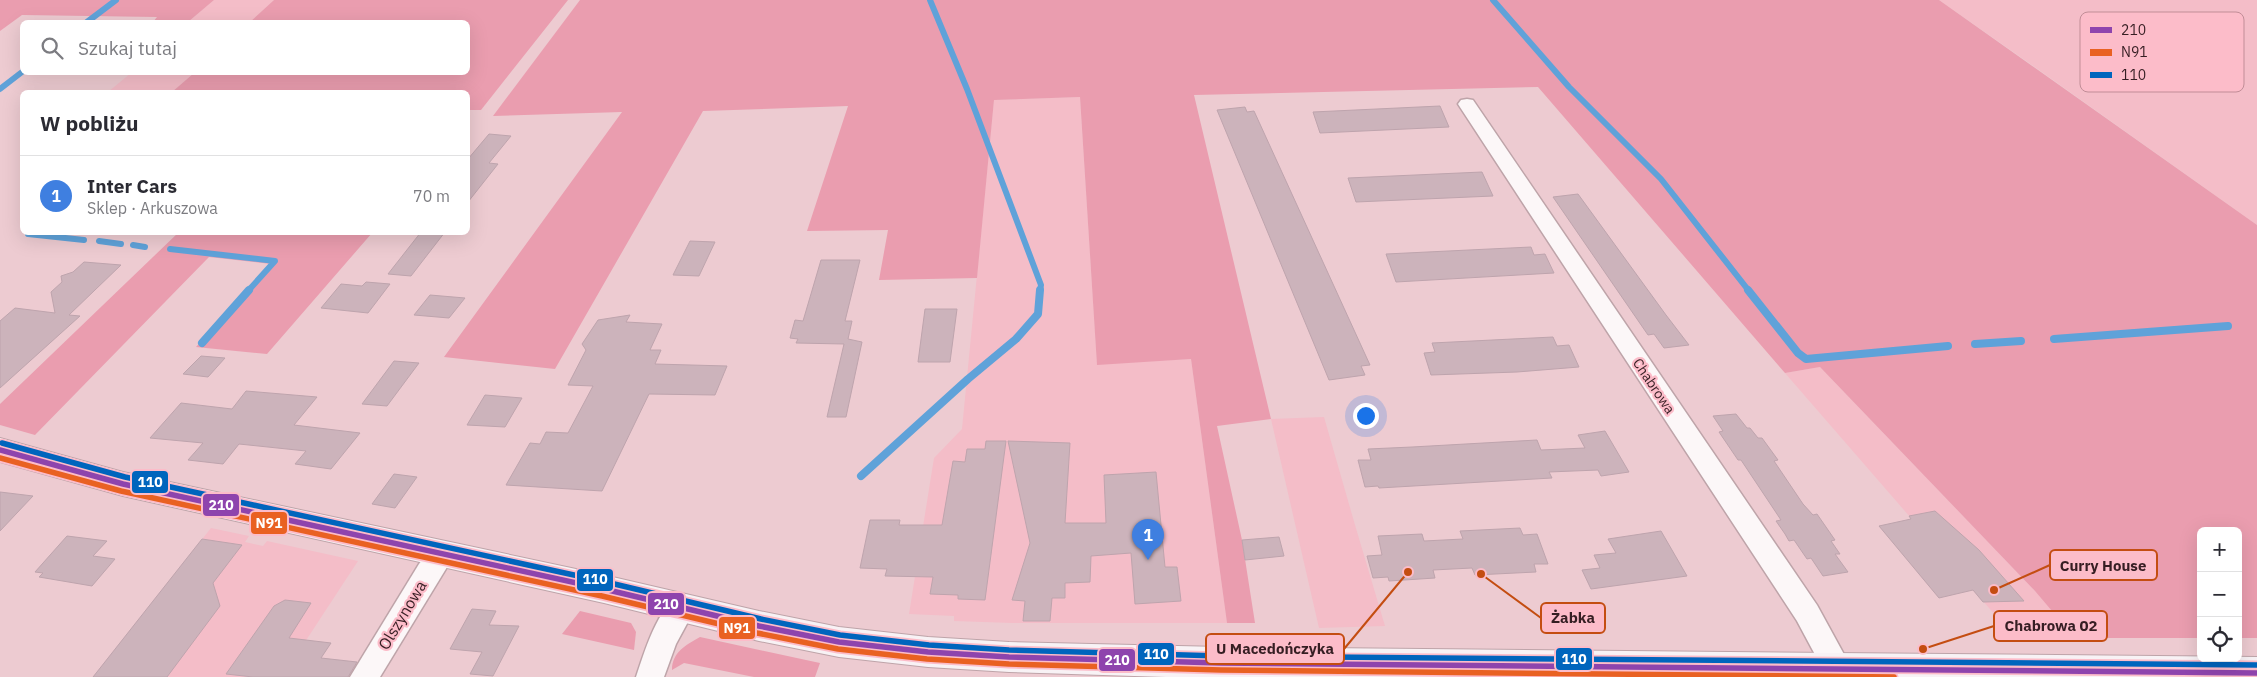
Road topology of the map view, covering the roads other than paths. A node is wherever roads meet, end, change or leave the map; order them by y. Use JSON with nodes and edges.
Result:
{"nodes":[{"id":1,"x":1467,"y":104,"type":"dead end"},
{"id":2,"x":0,"y":450,"type":"edge"},
{"id":3,"x":442,"y":554,"type":"junction"},
{"id":4,"x":682,"y":607,"type":"junction"},
{"id":5,"x":1298,"y":670,"type":"edge"},
{"id":6,"x":1824,"y":672,"type":"edge"},
{"id":7,"x":2257,"y":673,"type":"edge"},
{"id":8,"x":364,"y":677,"type":"edge"},
{"id":9,"x":650,"y":677,"type":"edge"}],
"edges":[{"from":1,"to":6,"type":"street","name":"Chabrowa"},
{"from":2,"to":3,"type":"main road"},
{"from":3,"to":4,"type":"main road"},
{"from":3,"to":8,"type":"street","name":"Olszynowa"},
{"from":4,"to":5,"type":"main road"},
{"from":4,"to":9,"type":"street"},
{"from":5,"to":6,"type":"main road"},
{"from":6,"to":7,"type":"main road"}]}
